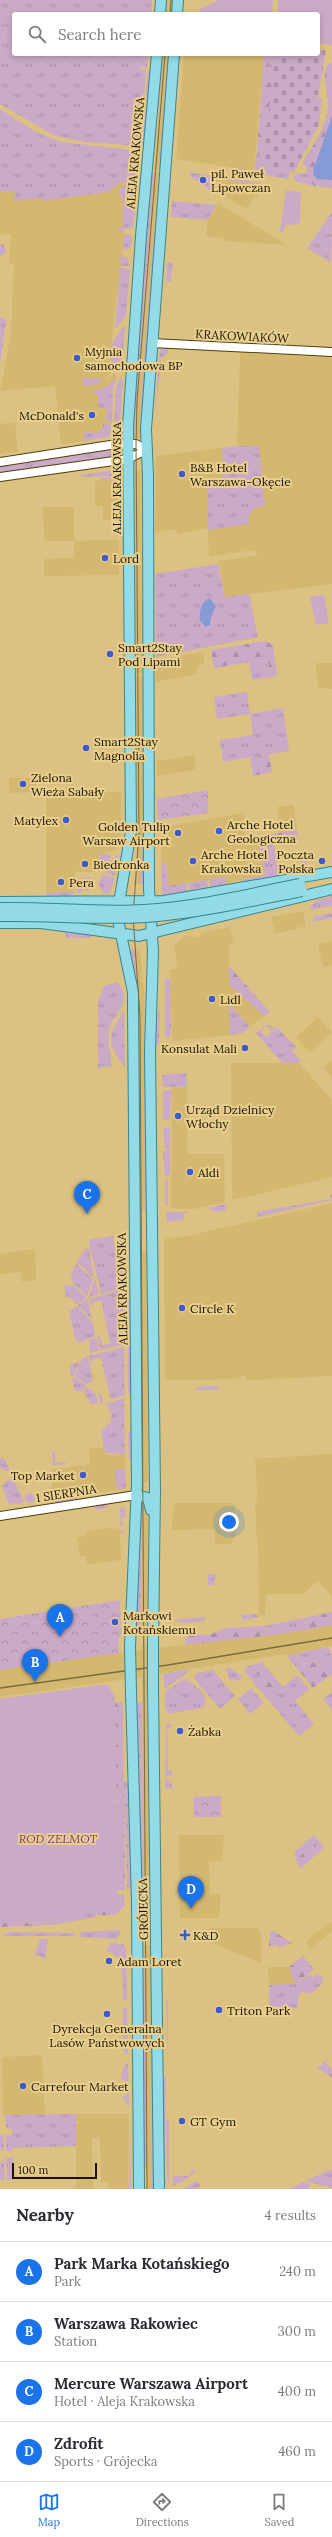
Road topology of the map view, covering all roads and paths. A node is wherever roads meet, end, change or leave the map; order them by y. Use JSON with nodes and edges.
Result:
{"nodes":[{"id":1,"x":161,"y":0,"type":"edge"},
{"id":2,"x":178,"y":0,"type":"edge"},
{"id":3,"x":160,"y":12,"type":"edge"},
{"id":4,"x":177,"y":12,"type":"edge"},
{"id":5,"x":157,"y":56,"type":"edge"},
{"id":6,"x":174,"y":56,"type":"edge"},
{"id":7,"x":152,"y":343,"type":"junction"},
{"id":8,"x":332,"y":352,"type":"edge"},
{"id":9,"x":128,"y":444,"type":"junction"},
{"id":10,"x":146,"y":450,"type":"junction"},
{"id":11,"x":128,"y":459,"type":"junction"},
{"id":12,"x":0,"y":462,"type":"edge"},
{"id":13,"x":0,"y":477,"type":"edge"},
{"id":14,"x":332,"y":872,"type":"edge"},
{"id":15,"x":332,"y":877,"type":"edge"},
{"id":16,"x":332,"y":885,"type":"edge"},
{"id":17,"x":301,"y":887,"type":"junction"},
{"id":18,"x":332,"y":889,"type":"edge"},
{"id":19,"x":119,"y":901,"type":"junction"},
{"id":20,"x":151,"y":901,"type":"junction"},
{"id":21,"x":0,"y":902,"type":"edge"},
{"id":22,"x":0,"y":908,"type":"edge"},
{"id":23,"x":0,"y":916,"type":"edge"},
{"id":24,"x":0,"y":923,"type":"edge"},
{"id":25,"x":120,"y":933,"type":"junction"},
{"id":26,"x":152,"y":934,"type":"junction"},
{"id":27,"x":136,"y":1495,"type":"junction"},
{"id":28,"x":0,"y":1516,"type":"edge"},
{"id":29,"x":154,"y":1524,"type":"junction"},
{"id":30,"x":130,"y":1647,"type":"joint"},
{"id":31,"x":139,"y":2189,"type":"edge"},
{"id":32,"x":159,"y":2189,"type":"edge"}],
"edges":[{"from":1,"to":3,"type":"main road"},
{"from":2,"to":4,"type":"main road"},
{"from":5,"to":9,"type":"main road","name":"ALEJA KRAKOWSKA"},
{"from":6,"to":7,"type":"main road"},
{"from":7,"to":8,"type":"street","name":"KRAKOWIAKÓW"},
{"from":7,"to":10,"type":"main road"},
{"from":9,"to":10,"type":"street"},
{"from":9,"to":11,"type":"main road","name":"ALEJA KRAKOWSKA"},
{"from":9,"to":12,"type":"street"},
{"from":10,"to":11,"type":"street"},
{"from":10,"to":20,"type":"main road"},
{"from":11,"to":13,"type":"street"},
{"from":11,"to":19,"type":"main road","name":"ALEJA KRAKOWSKA"},
{"from":14,"to":20,"type":"main road"},
{"from":15,"to":17,"type":"main road"},
{"from":16,"to":17,"type":"main road"},
{"from":17,"to":22,"type":"main road","bridge":true},
{"from":17,"to":23,"type":"main road","bridge":true},
{"from":18,"to":26,"type":"main road"},
{"from":19,"to":20,"type":"main road"},
{"from":19,"to":21,"type":"main road"},
{"from":19,"to":25,"type":"main road","name":"ALEJA KRAKOWSKA"},
{"from":20,"to":26,"type":"main road"},
{"from":24,"to":25,"type":"main road"},
{"from":25,"to":26,"type":"main road"},
{"from":25,"to":27,"type":"main road","name":"ALEJA KRAKOWSKA"},
{"from":26,"to":29,"type":"main road"},
{"from":27,"to":28,"type":"street","name":"1 SIERPNIA"},
{"from":27,"to":29,"type":"main road"},
{"from":27,"to":30,"type":"main road","name":"ALEJA KRAKOWSKA"},
{"from":29,"to":32,"type":"main road","name":"GRÓJECKA","bridge":true},
{"from":30,"to":31,"type":"main road","name":"GRÓJECKA","bridge":true}]}
